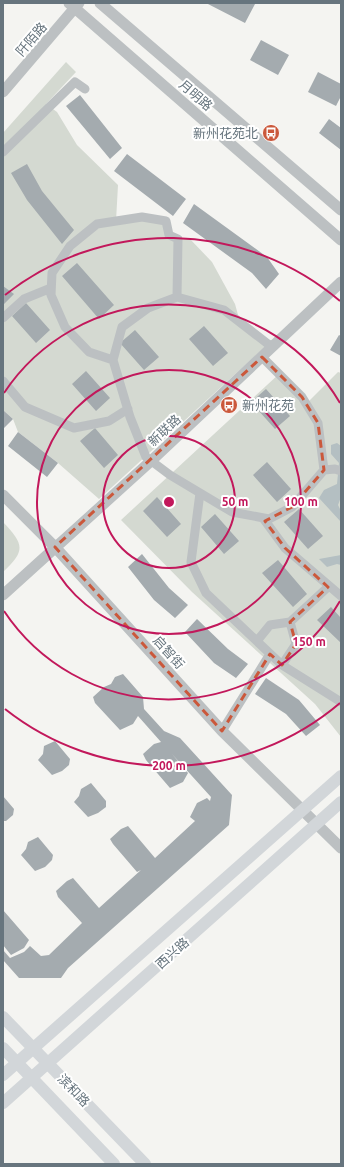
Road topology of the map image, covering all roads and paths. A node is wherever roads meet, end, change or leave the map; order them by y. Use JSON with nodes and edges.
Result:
{"nodes":[{"id":1,"x":100,"y":3,"type":"edge"},
{"id":2,"x":74,"y":5,"type":"edge"},
{"id":3,"x":85,"y":89,"type":"dead end"},
{"id":4,"x":3,"y":92,"type":"edge"},
{"id":5,"x":3,"y":152,"type":"edge"},
{"id":6,"x":341,"y":210,"type":"edge"},
{"id":7,"x":341,"y":240,"type":"edge"},
{"id":8,"x":341,"y":282,"type":"edge"},
{"id":9,"x":51,"y":288,"type":"junction"},
{"id":10,"x":177,"y":297,"type":"junction"},
{"id":11,"x":3,"y":318,"type":"edge"},
{"id":12,"x":274,"y":346,"type":"junction"},
{"id":13,"x":262,"y":357,"type":"junction"},
{"id":14,"x":113,"y":360,"type":"junction"},
{"id":15,"x":3,"y":381,"type":"edge"},
{"id":16,"x":128,"y":409,"type":"junction"},
{"id":17,"x":151,"y":461,"type":"junction"},
{"id":18,"x":324,"y":470,"type":"junction"},
{"id":19,"x":338,"y":470,"type":"edge"},
{"id":20,"x":200,"y":493,"type":"junction"},
{"id":21,"x":3,"y":495,"type":"edge"},
{"id":22,"x":263,"y":518,"type":"junction"},
{"id":23,"x":55,"y":547,"type":"junction"},
{"id":24,"x":328,"y":587,"type":"junction"},
{"id":25,"x":3,"y":595,"type":"edge"},
{"id":26,"x":341,"y":596,"type":"edge"},
{"id":27,"x":290,"y":622,"type":"junction"},
{"id":28,"x":257,"y":641,"type":"junction"},
{"id":29,"x":270,"y":654,"type":"junction"},
{"id":30,"x":282,"y":665,"type":"junction"},
{"id":31,"x":341,"y":702,"type":"edge"},
{"id":32,"x":222,"y":731,"type":"junction"},
{"id":33,"x":341,"y":776,"type":"edge"},
{"id":34,"x":341,"y":802,"type":"edge"},
{"id":35,"x":301,"y":810,"type":"junction"},
{"id":36,"x":317,"y":824,"type":"junction"},
{"id":37,"x":341,"y":848,"type":"edge"},
{"id":38,"x":3,"y":1017,"type":"edge"},
{"id":39,"x":3,"y":1048,"type":"edge"},
{"id":40,"x":33,"y":1048,"type":"junction"},
{"id":41,"x":17,"y":1063,"type":"junction"},
{"id":42,"x":48,"y":1063,"type":"junction"},
{"id":43,"x":3,"y":1075,"type":"edge"},
{"id":44,"x":31,"y":1078,"type":"junction"},
{"id":45,"x":3,"y":1103,"type":"edge"},
{"id":46,"x":114,"y":1164,"type":"edge"},
{"id":47,"x":145,"y":1164,"type":"edge"}],
"edges":[{"from":1,"to":6,"type":"street","name":"月明路"},
{"from":2,"to":4,"type":"street","name":"阡陌路"},
{"from":2,"to":7,"type":"street","name":"月明路"},
{"from":3,"to":5,"type":"street"},
{"from":8,"to":12,"type":"street","name":"新联路"},
{"from":9,"to":10,"type":"street"},
{"from":9,"to":11,"type":"street"},
{"from":9,"to":14,"type":"street"},
{"from":10,"to":12,"type":"street"},
{"from":10,"to":14,"type":"street"},
{"from":12,"to":13,"type":"street","name":"新联路"},
{"from":13,"to":17,"type":"street","name":"新联路"},
{"from":13,"to":18,"type":"street"},
{"from":14,"to":16,"type":"street"},
{"from":15,"to":16,"type":"street"},
{"from":16,"to":17,"type":"street"},
{"from":17,"to":20,"type":"street"},
{"from":17,"to":23,"type":"street","name":"新联路"},
{"from":18,"to":19,"type":"street"},
{"from":18,"to":22,"type":"street"},
{"from":20,"to":22,"type":"street"},
{"from":20,"to":28,"type":"street"},
{"from":21,"to":23,"type":"street","name":"启智街"},
{"from":22,"to":24,"type":"street"},
{"from":23,"to":25,"type":"street","name":"新联路"},
{"from":23,"to":32,"type":"street","name":"启智街"},
{"from":24,"to":26,"type":"street"},
{"from":24,"to":27,"type":"street"},
{"from":27,"to":28,"type":"street"},
{"from":27,"to":30,"type":"street"},
{"from":28,"to":29,"type":"street"},
{"from":29,"to":30,"type":"street"},
{"from":29,"to":32,"type":"street"},
{"from":30,"to":31,"type":"street"},
{"from":32,"to":35,"type":"street","name":"启智街"},
{"from":33,"to":35,"type":"main road","name":"西兴路"},
{"from":34,"to":36,"type":"main road","name":"西兴路"},
{"from":35,"to":36,"type":"street","name":"启智街"},
{"from":35,"to":40,"type":"main road","name":"西兴路"},
{"from":36,"to":37,"type":"street","name":"启智街"},
{"from":36,"to":42,"type":"main road","name":"西兴路"},
{"from":38,"to":40,"type":"main road","name":"滨和路"},
{"from":39,"to":41,"type":"main road","name":"滨和路"},
{"from":40,"to":41,"type":"main road","name":"西兴路"},
{"from":40,"to":42,"type":"main road","name":"滨和路"},
{"from":41,"to":43,"type":"main road","name":"西兴路"},
{"from":41,"to":44,"type":"main road","name":"滨和路"},
{"from":42,"to":44,"type":"main road","name":"西兴路"},
{"from":42,"to":47,"type":"main road","name":"滨和路"},
{"from":44,"to":45,"type":"main road","name":"西兴路"},
{"from":44,"to":46,"type":"main road","name":"滨和路"}]}
